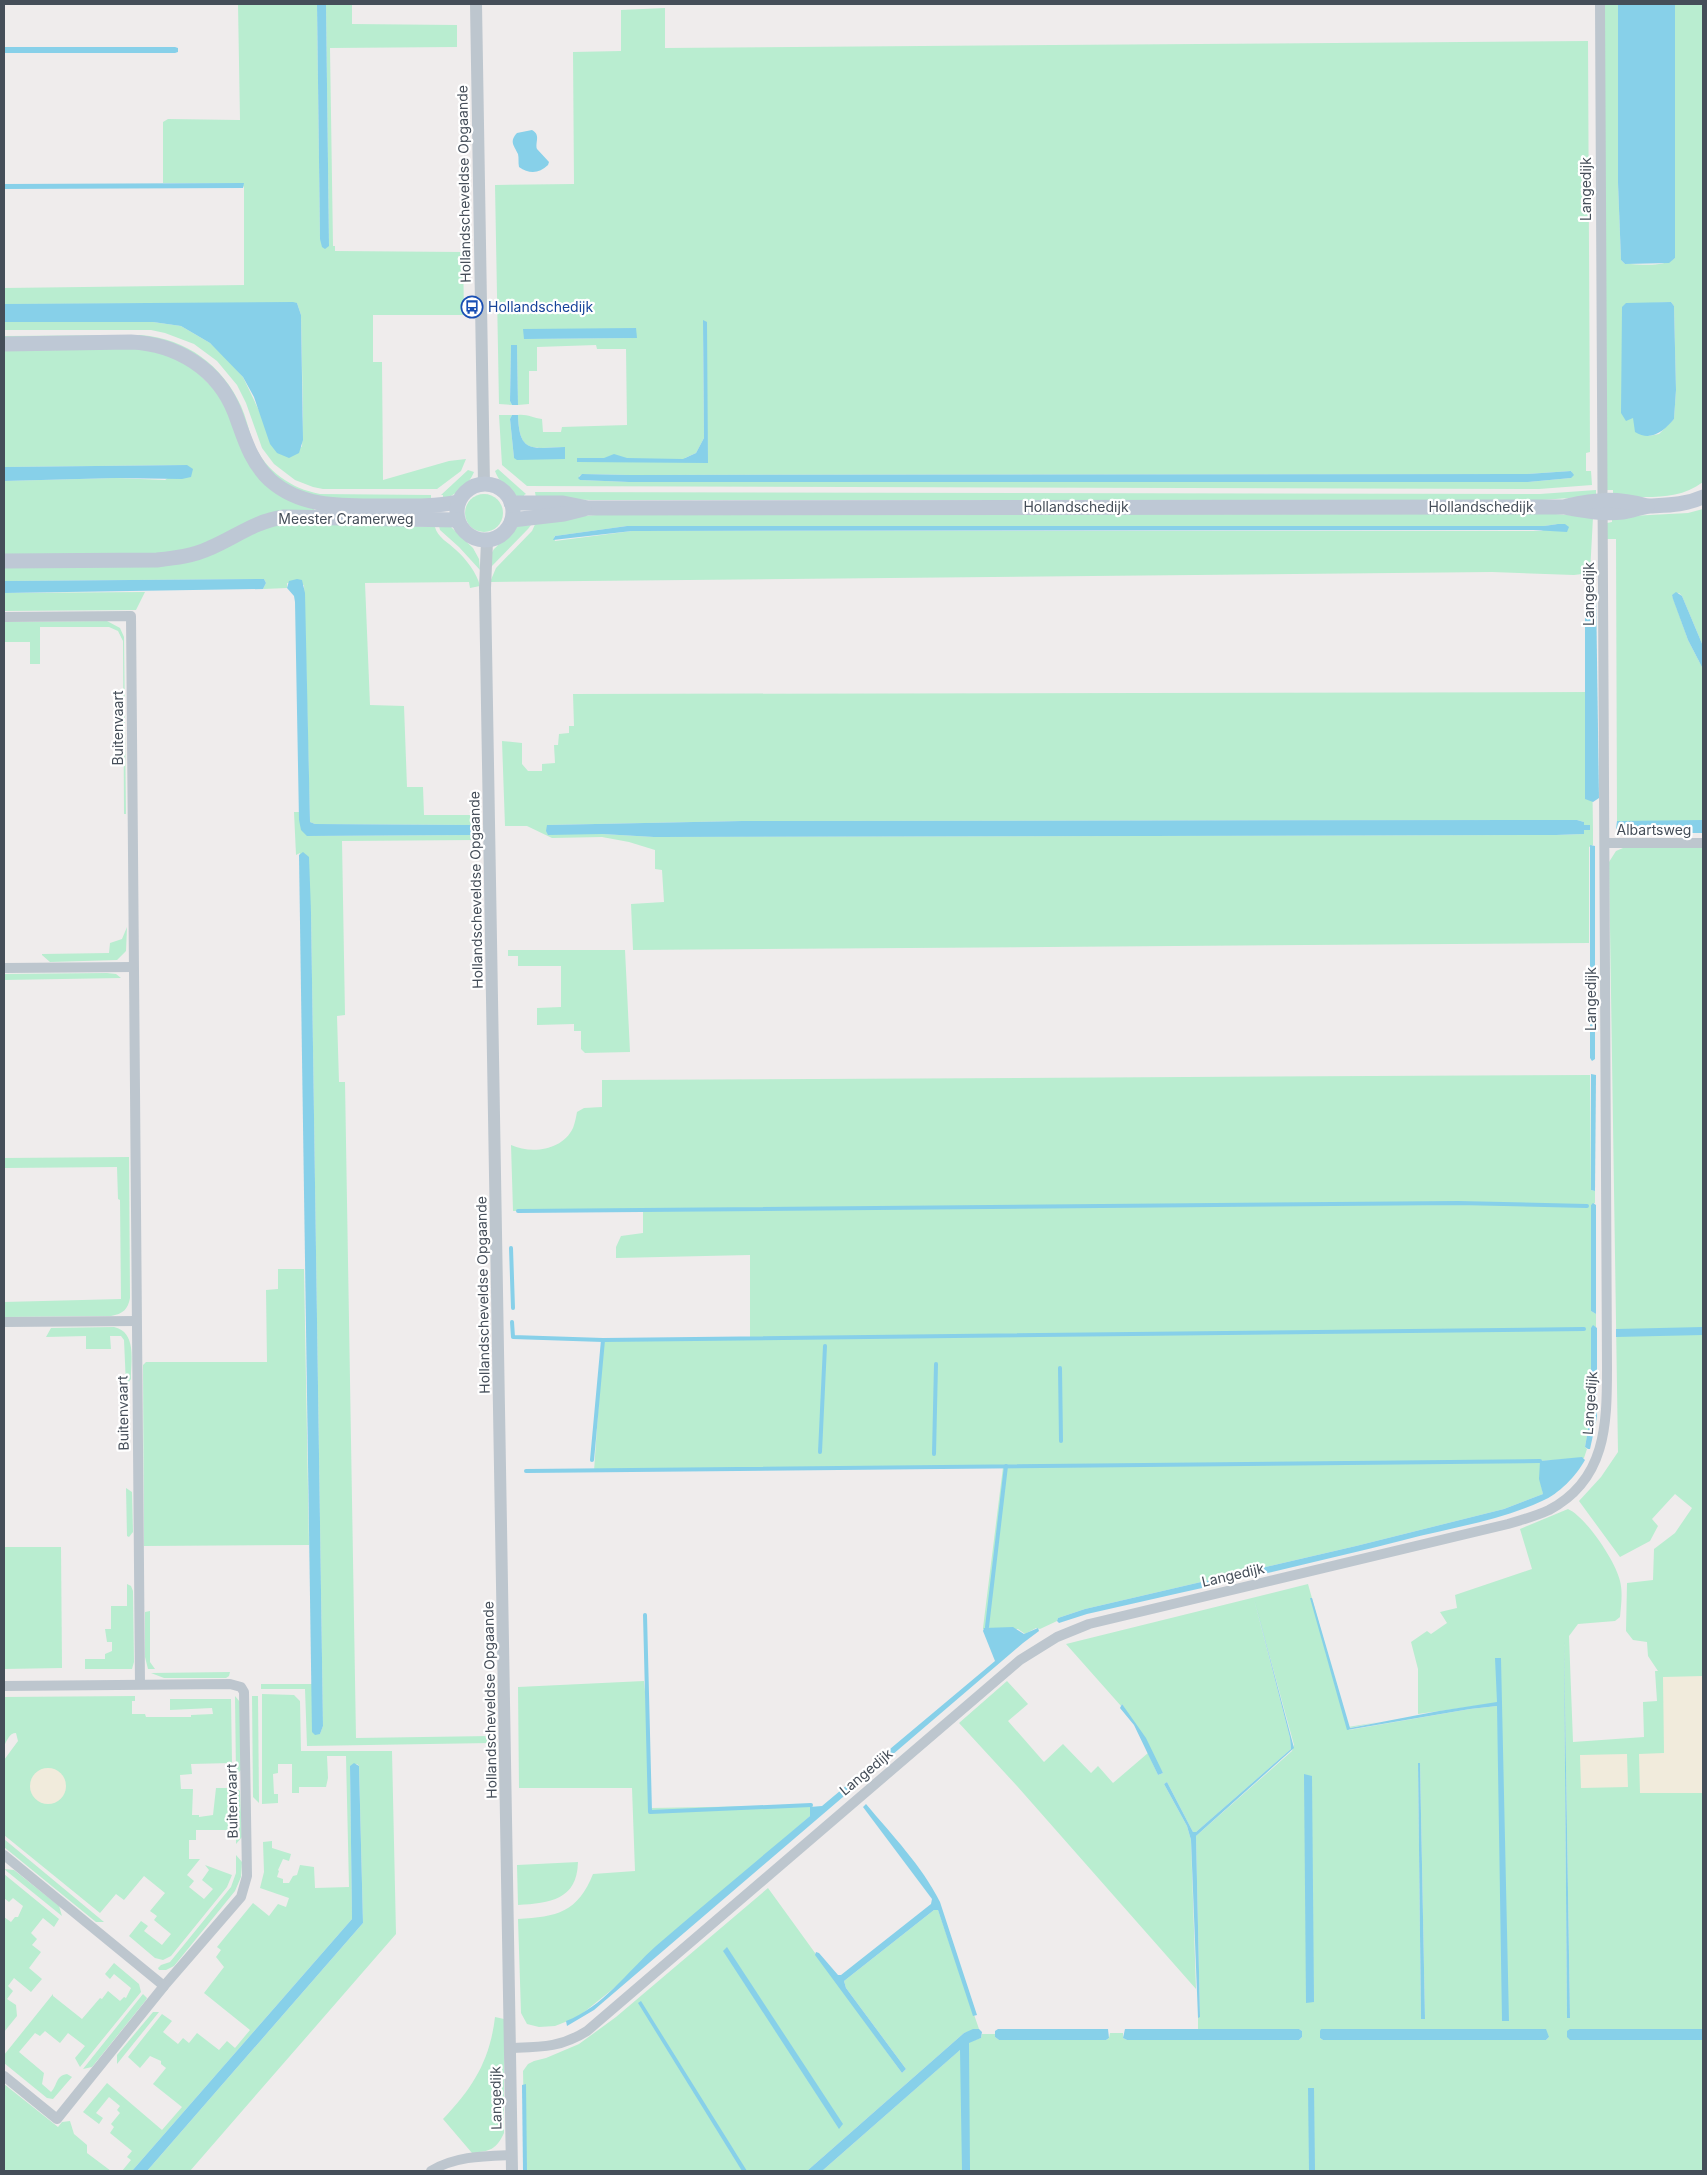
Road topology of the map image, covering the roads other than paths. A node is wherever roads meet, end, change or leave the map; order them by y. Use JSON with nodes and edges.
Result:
{"nodes":[{"id":1,"x":476,"y":4,"type":"edge"},
{"id":2,"x":1600,"y":4,"type":"edge"},
{"id":3,"x":4,"y":344,"type":"edge"},
{"id":4,"x":484,"y":484,"type":"junction"},
{"id":5,"x":1703,"y":497,"type":"edge"},
{"id":6,"x":458,"y":502,"type":"junction"},
{"id":7,"x":512,"y":503,"type":"junction"},
{"id":8,"x":1603,"y":506,"type":"junction"},
{"id":9,"x":588,"y":508,"type":"junction"},
{"id":10,"x":457,"y":520,"type":"junction"},
{"id":11,"x":512,"y":520,"type":"junction"},
{"id":12,"x":487,"y":541,"type":"junction"},
{"id":13,"x":4,"y":561,"type":"edge"},
{"id":14,"x":4,"y":617,"type":"edge"},
{"id":15,"x":1605,"y":843,"type":"junction"},
{"id":16,"x":1703,"y":843,"type":"edge"},
{"id":17,"x":133,"y":967,"type":"junction"},
{"id":18,"x":4,"y":968,"type":"edge"},
{"id":19,"x":136,"y":1321,"type":"junction"},
{"id":20,"x":4,"y":1322,"type":"edge"},
{"id":21,"x":140,"y":1684,"type":"junction"},
{"id":22,"x":4,"y":1686,"type":"edge"},
{"id":23,"x":4,"y":1855,"type":"edge"},
{"id":24,"x":164,"y":1986,"type":"junction"},
{"id":25,"x":510,"y":2048,"type":"junction"},
{"id":26,"x":4,"y":2076,"type":"edge"},
{"id":27,"x":512,"y":2155,"type":"junction"},
{"id":28,"x":431,"y":2171,"type":"edge"},
{"id":29,"x":512,"y":2171,"type":"edge"}],
"edges":[{"from":1,"to":4,"type":"street","name":"Hollandscheveldse Opgaande"},
{"from":2,"to":8,"type":"street","name":"Langedijk"},
{"from":3,"to":6,"type":"main road","name":"Meester Cramerweg"},
{"from":4,"to":6,"type":"main road"},
{"from":4,"to":7,"type":"main road"},
{"from":5,"to":8,"type":"main road","name":"Hollandschedijk"},
{"from":6,"to":10,"type":"main road"},
{"from":7,"to":9,"type":"main road","name":"Hollandschedijk"},
{"from":7,"to":11,"type":"main road"},
{"from":8,"to":9,"type":"main road","name":"Hollandschedijk"},
{"from":8,"to":15,"type":"street","name":"Langedijk"},
{"from":9,"to":11,"type":"main road","name":"Hollandschedijk"},
{"from":10,"to":12,"type":"main road"},
{"from":10,"to":13,"type":"main road","name":"Meester Cramerweg"},
{"from":11,"to":12,"type":"main road"},
{"from":12,"to":25,"type":"street","name":"Hollandscheveldse Opgaande"},
{"from":14,"to":17,"type":"street","name":"Buitenvaart"},
{"from":15,"to":16,"type":"street","name":"Albartsweg"},
{"from":15,"to":25,"type":"street","name":"Langedijk"},
{"from":17,"to":18,"type":"street"},
{"from":17,"to":19,"type":"street","name":"Buitenvaart"},
{"from":19,"to":20,"type":"street"},
{"from":19,"to":21,"type":"street","name":"Buitenvaart"},
{"from":21,"to":22,"type":"street","name":"Buitenvaart"},
{"from":21,"to":24,"type":"street","name":"Buitenvaart"},
{"from":23,"to":24,"type":"street"},
{"from":24,"to":26,"type":"street","name":"Buitenvaart"},
{"from":25,"to":27,"type":"street","name":"Langedijk"},
{"from":27,"to":28,"type":"street"},
{"from":27,"to":29,"type":"street","name":"Langedijk"}]}
